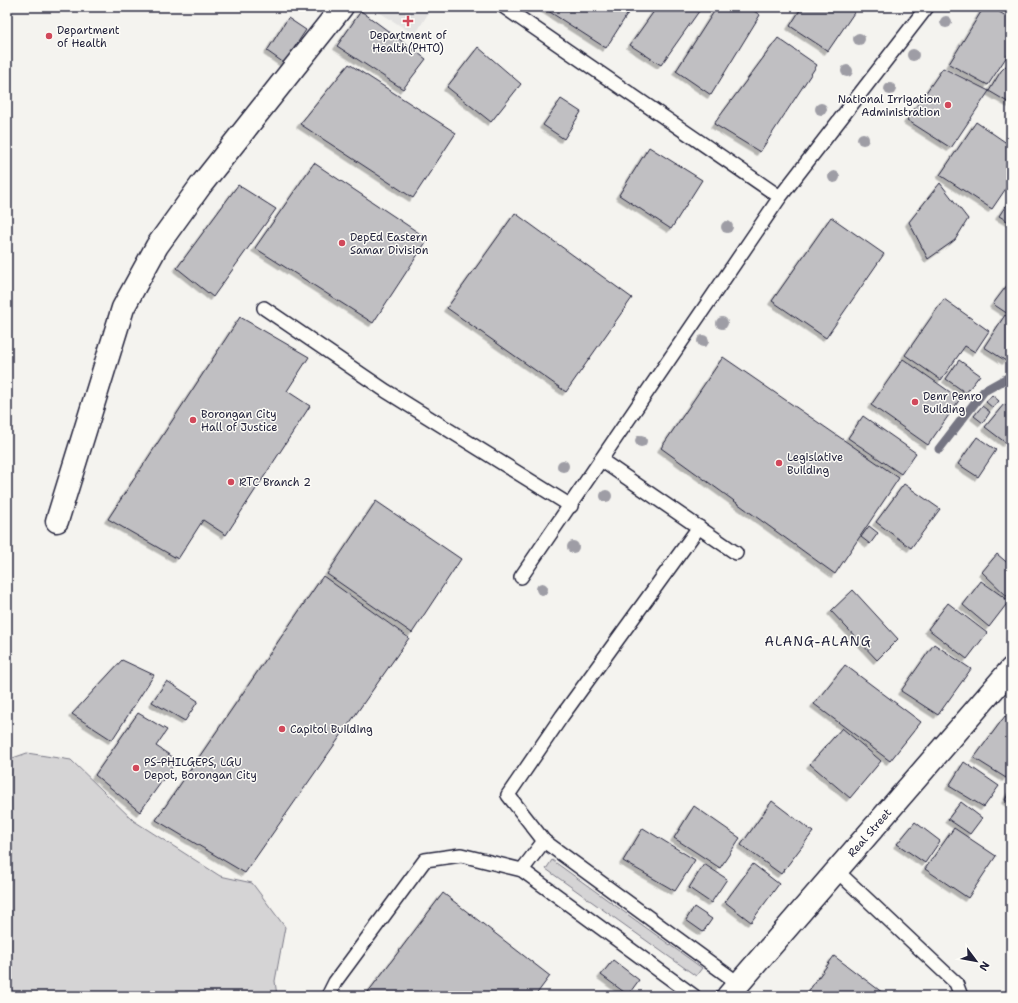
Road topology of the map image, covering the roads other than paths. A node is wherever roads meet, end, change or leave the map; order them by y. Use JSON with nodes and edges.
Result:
{"nodes":[{"id":1,"x":342,"y":7,"type":"edge"},
{"id":2,"x":504,"y":7,"type":"edge"},
{"id":3,"x":927,"y":7,"type":"edge"},
{"id":4,"x":780,"y":196,"type":"junction"},
{"id":5,"x":264,"y":308,"type":"dead end"},
{"id":6,"x":601,"y":460,"type":"junction"},
{"id":7,"x":571,"y":506,"type":"junction"},
{"id":8,"x":57,"y":521,"type":"dead end"},
{"id":9,"x":699,"y":527,"type":"junction"},
{"id":10,"x":736,"y":553,"type":"dead end"},
{"id":11,"x":521,"y":577,"type":"dead end"},
{"id":12,"x":1011,"y":669,"type":"edge"},
{"id":13,"x":544,"y":841,"type":"junction"},
{"id":14,"x":522,"y":870,"type":"junction"},
{"id":15,"x":837,"y":872,"type":"junction"},
{"id":16,"x":733,"y":990,"type":"edge"},
{"id":17,"x":328,"y":996,"type":"edge"},
{"id":18,"x":694,"y":996,"type":"edge"},
{"id":19,"x":961,"y":996,"type":"edge"}],
"edges":[{"from":1,"to":8,"type":"street"},
{"from":2,"to":4,"type":"lane"},
{"from":3,"to":4,"type":"lane"},
{"from":4,"to":6,"type":"lane"},
{"from":5,"to":7,"type":"lane"},
{"from":6,"to":7,"type":"lane"},
{"from":6,"to":9,"type":"lane"},
{"from":7,"to":11,"type":"lane"},
{"from":9,"to":10,"type":"lane"},
{"from":9,"to":13,"type":"lane"},
{"from":12,"to":15,"type":"street","name":"Real Street"},
{"from":13,"to":14,"type":"lane"},
{"from":13,"to":16,"type":"lane"},
{"from":14,"to":17,"type":"lane"},
{"from":14,"to":18,"type":"lane"},
{"from":15,"to":16,"type":"street","name":"Real Street"},
{"from":15,"to":19,"type":"lane"}]}
